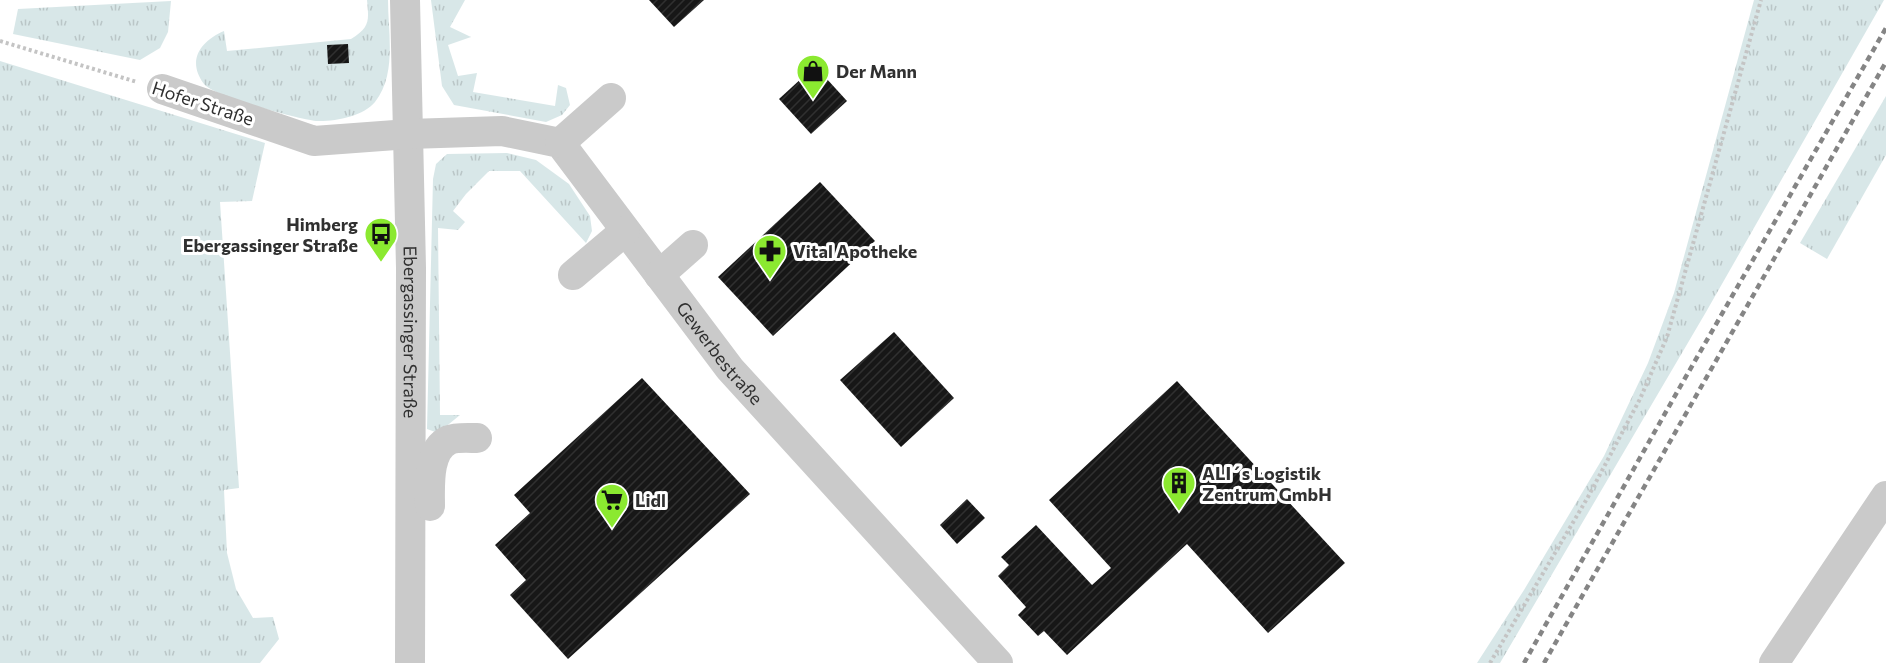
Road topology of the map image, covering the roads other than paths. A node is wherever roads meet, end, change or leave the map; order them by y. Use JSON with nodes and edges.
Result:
{"nodes":[{"id":1,"x":405,"y":0,"type":"edge"},
{"id":2,"x":162,"y":89,"type":"road end"},
{"id":3,"x":611,"y":98,"type":"dead end"},
{"id":4,"x":409,"y":134,"type":"junction"},
{"id":5,"x":560,"y":143,"type":"junction"},
{"id":6,"x":625,"y":231,"type":"junction"},
{"id":7,"x":693,"y":245,"type":"dead end"},
{"id":8,"x":573,"y":275,"type":"dead end"},
{"id":9,"x":659,"y":275,"type":"junction"},
{"id":10,"x":477,"y":438,"type":"dead end"},
{"id":11,"x":1886,"y":496,"type":"edge"},
{"id":12,"x":410,"y":650,"type":"edge"},
{"id":13,"x":998,"y":663,"type":"edge"},
{"id":14,"x":1774,"y":663,"type":"edge"}],
"edges":[{"from":1,"to":4,"type":"street","name":"Ebergassinger Straße"},
{"from":2,"to":4,"type":"street","name":"Hofer Straße"},
{"from":3,"to":5,"type":"street"},
{"from":4,"to":5,"type":"street"},
{"from":4,"to":12,"type":"street","name":"Ebergassinger Straße"},
{"from":5,"to":6,"type":"street","name":"Gewerbestraße"},
{"from":6,"to":8,"type":"street"},
{"from":6,"to":9,"type":"street","name":"Gewerbestraße"},
{"from":7,"to":9,"type":"street"},
{"from":9,"to":13,"type":"street","name":"Gewerbestraße"},
{"from":10,"to":12,"type":"street"},
{"from":11,"to":14,"type":"street"}]}
